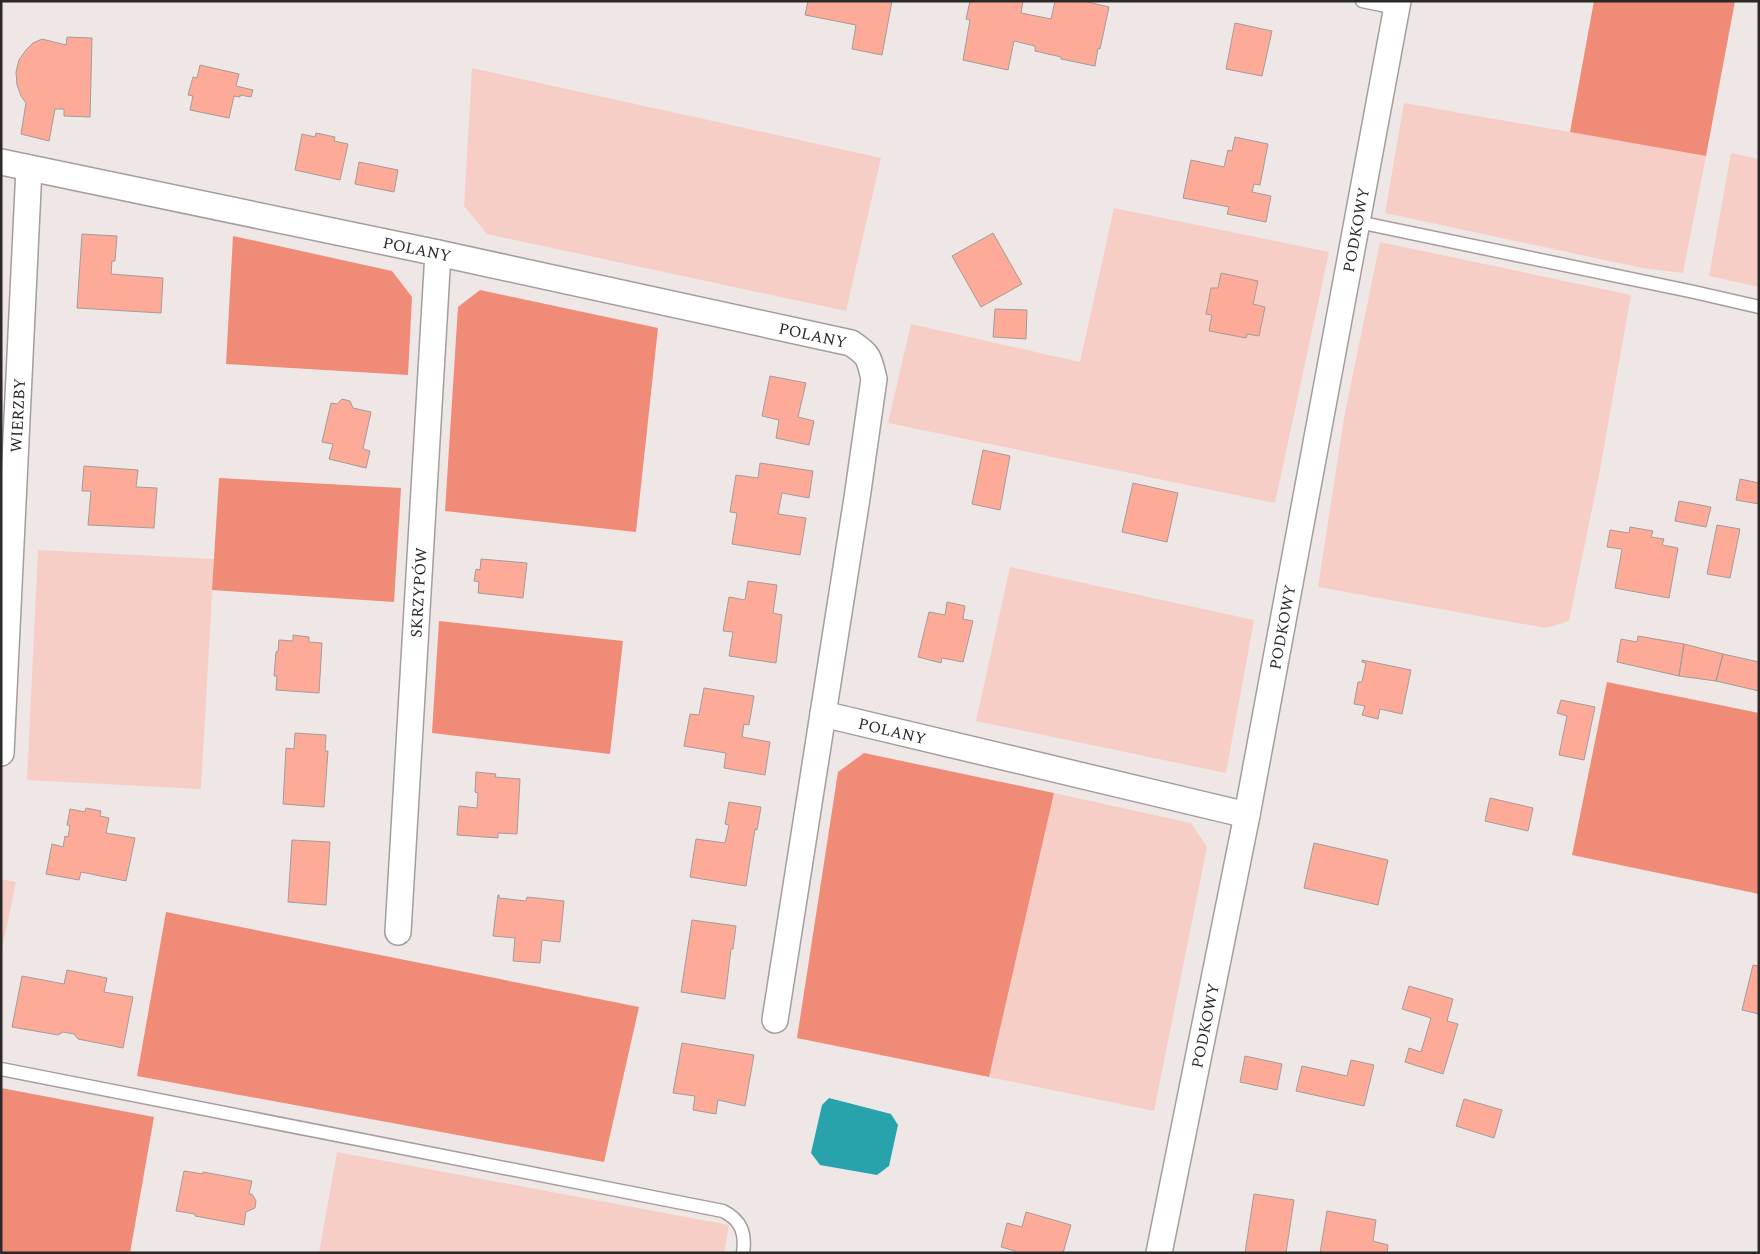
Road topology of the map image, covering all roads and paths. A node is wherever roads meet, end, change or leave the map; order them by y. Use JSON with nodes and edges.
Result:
{"nodes":[{"id":1,"x":1362,"y":1,"type":"edge"},
{"id":2,"x":1397,"y":5,"type":"edge"},
{"id":3,"x":1,"y":162,"type":"edge"},
{"id":4,"x":29,"y":168,"type":"junction"},
{"id":5,"x":1358,"y":222,"type":"junction"},
{"id":6,"x":438,"y":253,"type":"junction"},
{"id":7,"x":1759,"y":308,"type":"edge"},
{"id":8,"x":823,"y":714,"type":"junction"},
{"id":9,"x":1,"y":753,"type":"edge"},
{"id":10,"x":1247,"y":815,"type":"junction"},
{"id":11,"x":398,"y":932,"type":"dead end"},
{"id":12,"x":775,"y":1020,"type":"dead end"},
{"id":13,"x":1,"y":1069,"type":"edge"},
{"id":14,"x":743,"y":1253,"type":"edge"},
{"id":15,"x":1159,"y":1253,"type":"edge"}],
"edges":[{"from":1,"to":2,"type":"lane"},
{"from":2,"to":5,"type":"street","name":"PODKOWY"},
{"from":3,"to":4,"type":"street","name":"POLANY"},
{"from":4,"to":6,"type":"street","name":"POLANY"},
{"from":4,"to":9,"type":"street","name":"WIERZBY"},
{"from":5,"to":7,"type":"lane"},
{"from":5,"to":10,"type":"street","name":"PODKOWY"},
{"from":6,"to":8,"type":"street","name":"POLANY"},
{"from":6,"to":11,"type":"street","name":"SKRZYPÓW"},
{"from":8,"to":10,"type":"street","name":"POLANY"},
{"from":8,"to":12,"type":"street"},
{"from":10,"to":15,"type":"street","name":"PODKOWY"},
{"from":13,"to":14,"type":"lane"}]}
